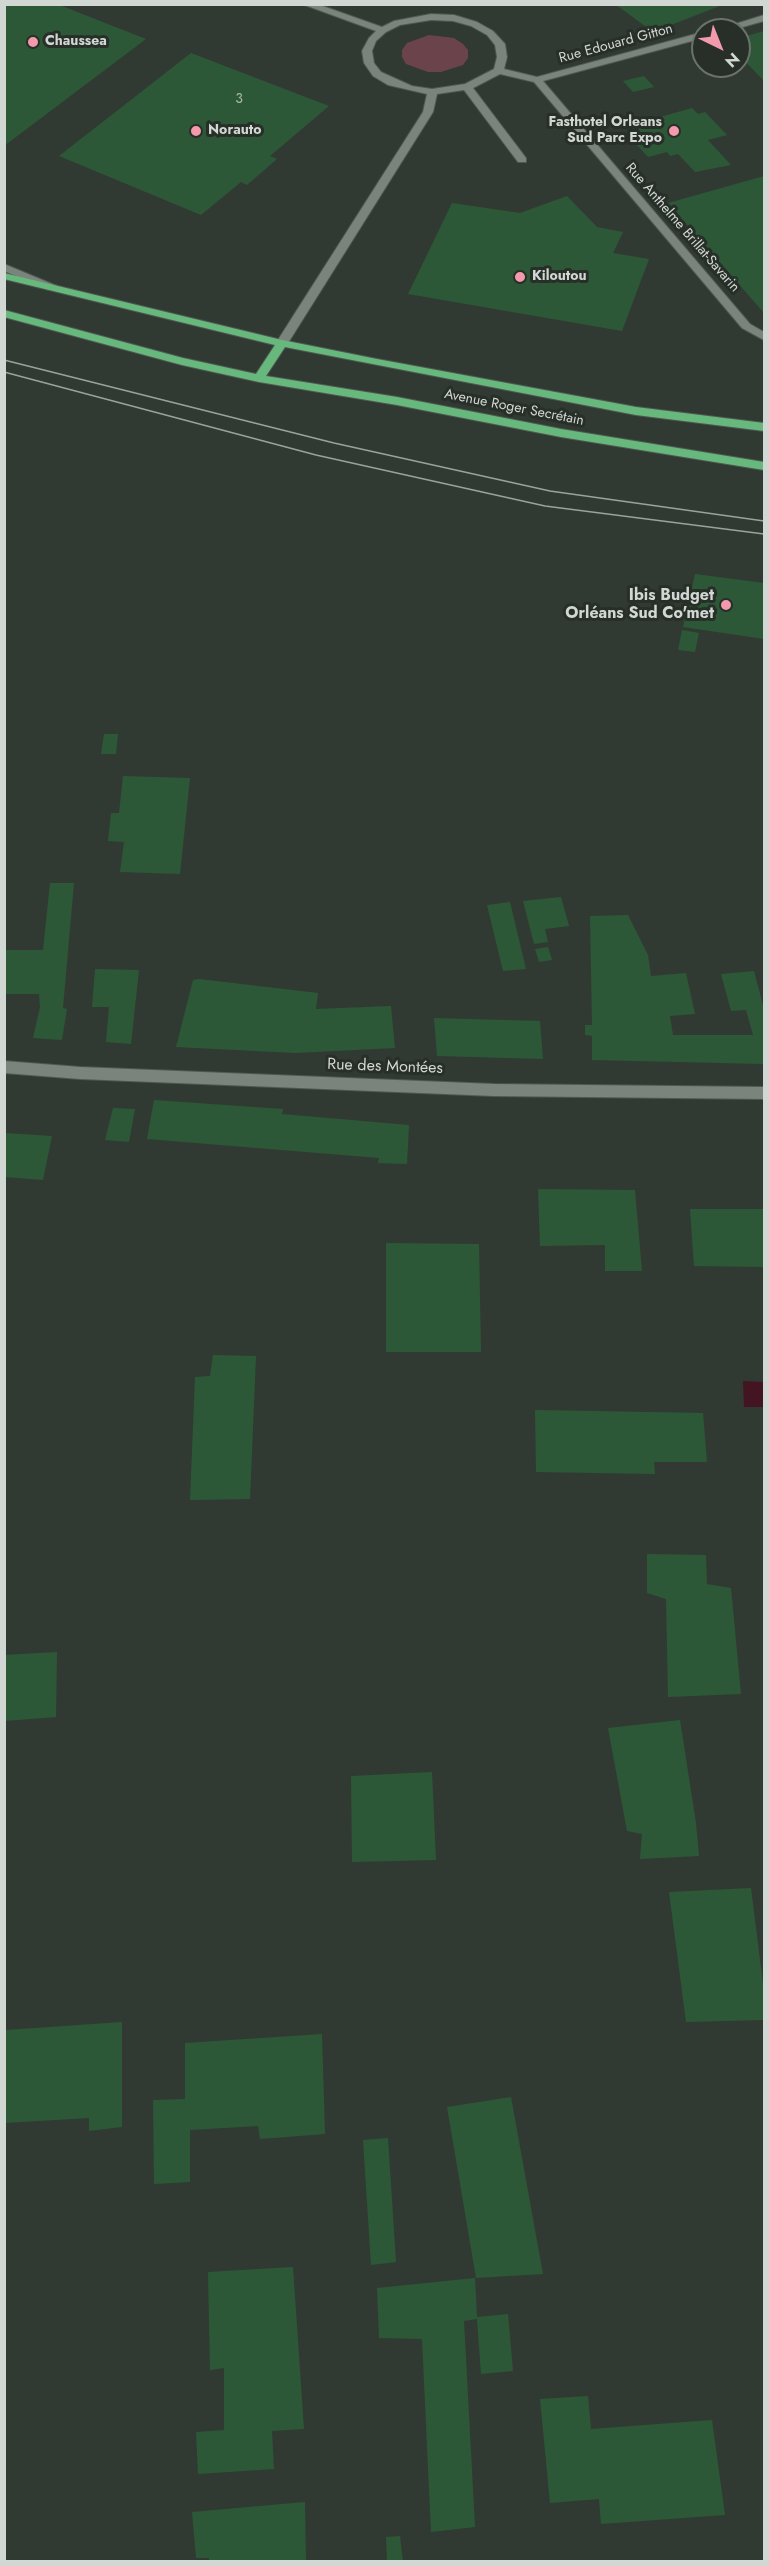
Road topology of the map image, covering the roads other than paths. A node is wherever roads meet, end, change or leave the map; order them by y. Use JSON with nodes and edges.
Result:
{"nodes":[{"id":1,"x":306,"y":4,"type":"edge"},
{"id":2,"x":439,"y":4,"type":"edge"},
{"id":3,"x":431,"y":16,"type":"junction"},
{"id":4,"x":383,"y":30,"type":"junction"},
{"id":5,"x":691,"y":38,"type":"edge"},
{"id":6,"x":499,"y":71,"type":"junction"},
{"id":7,"x":537,"y":80,"type":"junction"},
{"id":8,"x":467,"y":87,"type":"junction"},
{"id":9,"x":432,"y":92,"type":"junction"},
{"id":10,"x":522,"y":160,"type":"dead end"},
{"id":11,"x":4,"y":267,"type":"edge"},
{"id":12,"x":4,"y":276,"type":"edge"},
{"id":13,"x":53,"y":288,"type":"junction"},
{"id":14,"x":4,"y":313,"type":"edge"},
{"id":15,"x":765,"y":337,"type":"edge"},
{"id":16,"x":282,"y":343,"type":"junction"},
{"id":17,"x":258,"y":378,"type":"junction"},
{"id":18,"x":765,"y":427,"type":"edge"},
{"id":19,"x":765,"y":466,"type":"edge"},
{"id":20,"x":4,"y":1067,"type":"edge"},
{"id":21,"x":765,"y":1093,"type":"edge"}],
"edges":[{"from":1,"to":4,"type":"street"},
{"from":2,"to":3,"type":"street"},
{"from":3,"to":4,"type":"street"},
{"from":3,"to":6,"type":"street"},
{"from":4,"to":9,"type":"street"},
{"from":5,"to":7,"type":"street","name":"Rue Edouard Gitton"},
{"from":6,"to":7,"type":"street"},
{"from":6,"to":8,"type":"street"},
{"from":7,"to":15,"type":"street","name":"Rue Anthelme Brillat-Savarin"},
{"from":8,"to":9,"type":"street"},
{"from":8,"to":10,"type":"street"},
{"from":9,"to":16,"type":"street"},
{"from":11,"to":13,"type":"street","name":"Avenue Roger Secrétain"},
{"from":12,"to":13,"type":"main road","name":"Avenue Roger Secrétain"},
{"from":13,"to":16,"type":"main road","name":"Avenue Roger Secrétain"},
{"from":14,"to":17,"type":"main road","name":"Avenue Roger Secrétain"},
{"from":16,"to":17,"type":"main road"},
{"from":16,"to":18,"type":"main road","name":"Avenue Roger Secrétain"},
{"from":17,"to":19,"type":"main road","name":"Avenue Roger Secrétain"},
{"from":20,"to":21,"type":"street","name":"Rue des Montées"}]}
